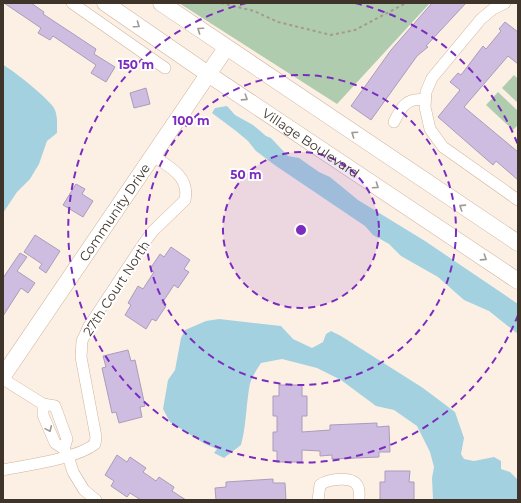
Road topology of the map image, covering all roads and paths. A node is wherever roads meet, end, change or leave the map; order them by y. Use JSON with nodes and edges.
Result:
{"nodes":[{"id":1,"x":72,"y":3,"type":"edge"},
{"id":2,"x":105,"y":3,"type":"edge"},
{"id":3,"x":161,"y":3,"type":"edge"},
{"id":4,"x":221,"y":3,"type":"edge"},
{"id":5,"x":406,"y":3,"type":"edge"},
{"id":6,"x":505,"y":3,"type":"edge"},
{"id":7,"x":226,"y":48,"type":"junction"},
{"id":8,"x":165,"y":68,"type":"dead end"},
{"id":9,"x":208,"y":74,"type":"junction"},
{"id":10,"x":425,"y":100,"type":"junction"},
{"id":11,"x":394,"y":122,"type":"dead end"},
{"id":12,"x":153,"y":156,"type":"junction"},
{"id":13,"x":518,"y":200,"type":"edge"},
{"id":14,"x":518,"y":243,"type":"edge"},
{"id":15,"x":518,"y":280,"type":"edge"},
{"id":16,"x":3,"y":377,"type":"edge"},
{"id":17,"x":66,"y":453,"type":"junction"},
{"id":18,"x":3,"y":470,"type":"edge"},
{"id":19,"x":96,"y":500,"type":"edge"},
{"id":20,"x":318,"y":500,"type":"edge"},
{"id":21,"x":359,"y":500,"type":"edge"}],
"edges":[{"from":1,"to":8,"type":"street"},
{"from":2,"to":9,"type":"street","name":"Village Boulevard","one_way":true},
{"from":7,"to":3,"type":"street","one_way":true},
{"from":4,"to":5,"type":"path"},
{"from":6,"to":10,"type":"street"},
{"from":7,"to":9,"type":"street","name":"Community Drive"},
{"from":14,"to":7,"type":"street","one_way":true},
{"from":9,"to":12,"type":"street","name":"Community Drive"},
{"from":9,"to":15,"type":"street","name":"Village Boulevard","one_way":true},
{"from":10,"to":11,"type":"street"},
{"from":10,"to":13,"type":"street"},
{"from":12,"to":16,"type":"street","name":"Community Drive"},
{"from":12,"to":17,"type":"street","name":"27th Court North"},
{"from":16,"to":17,"type":"street"},
{"from":17,"to":18,"type":"street","name":"27th Court North"},
{"from":17,"to":19,"type":"street"},
{"from":20,"to":21,"type":"street"}]}
